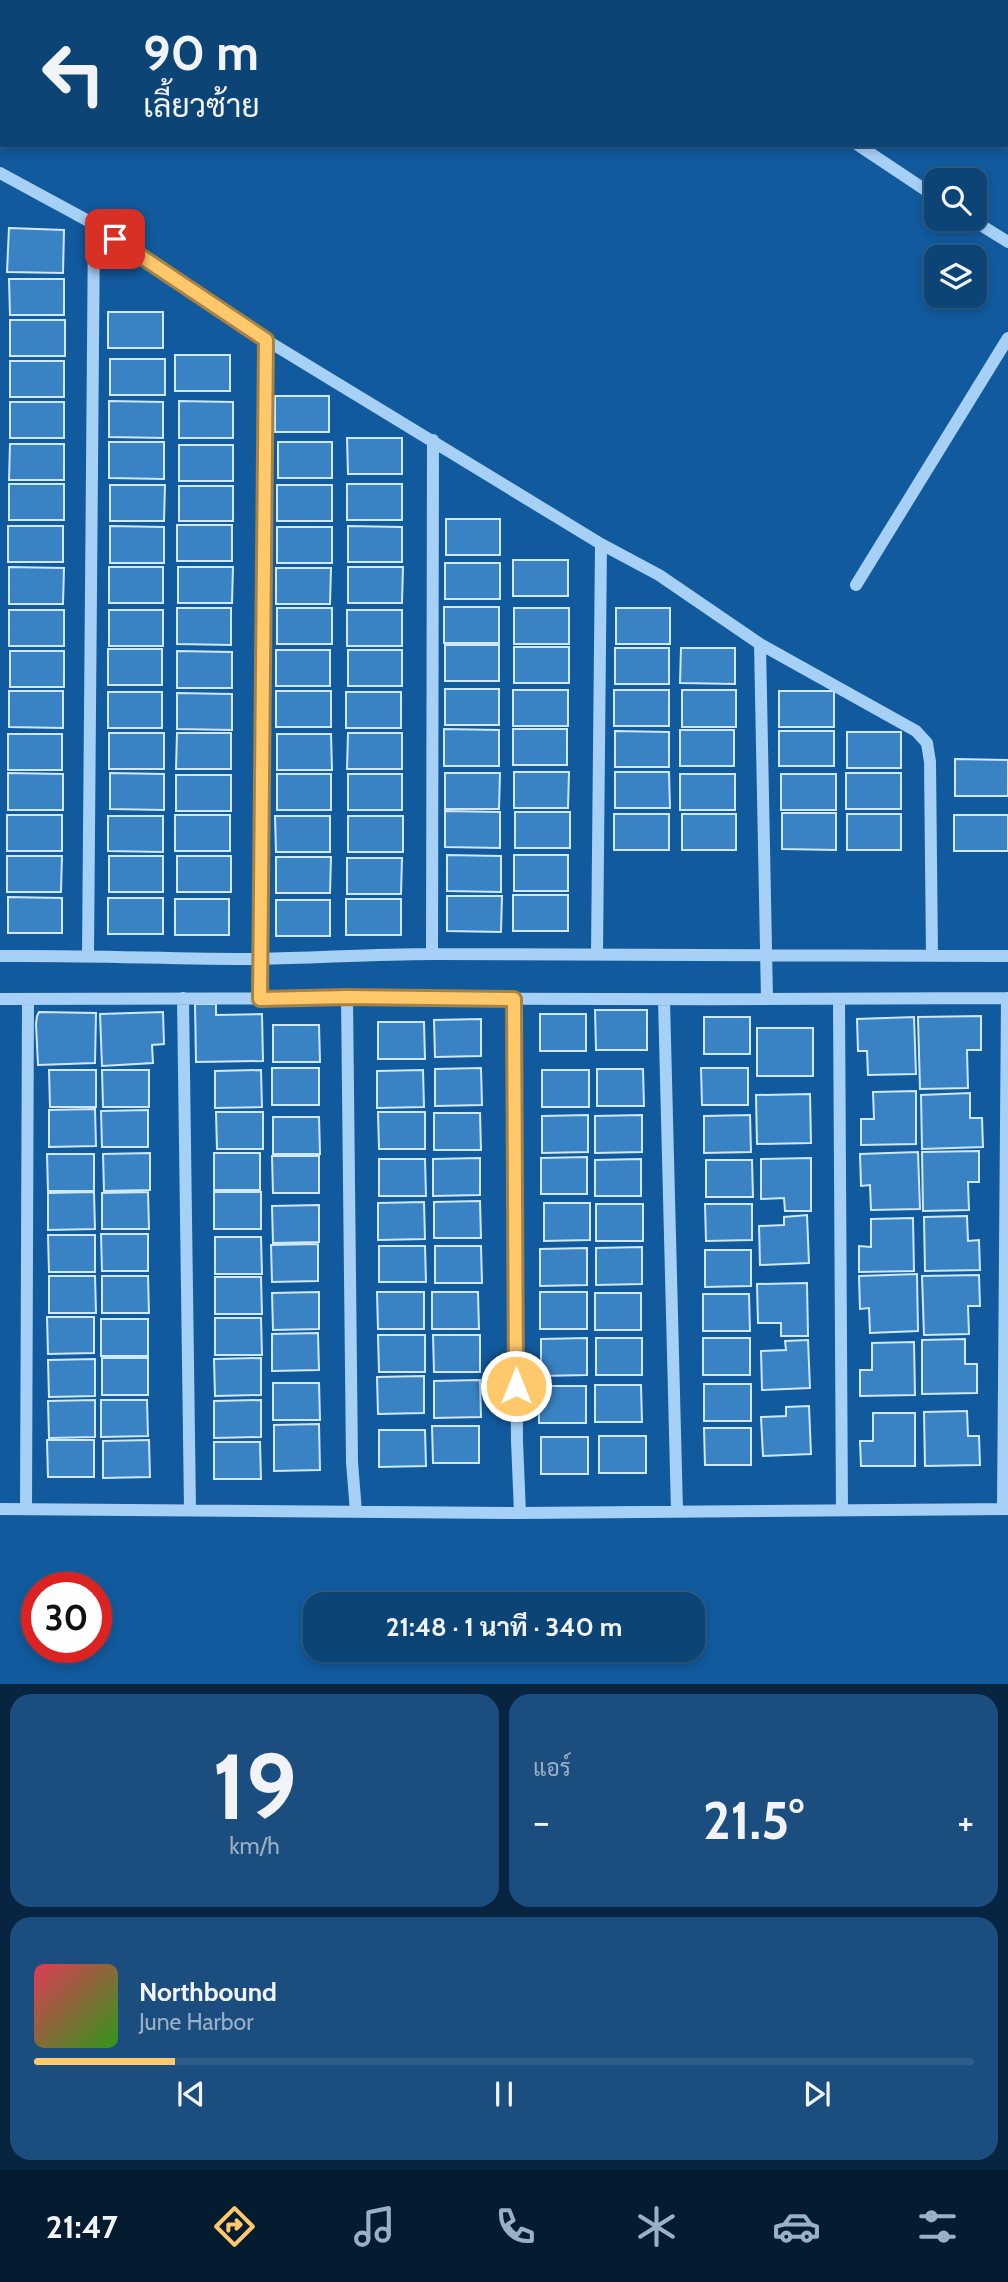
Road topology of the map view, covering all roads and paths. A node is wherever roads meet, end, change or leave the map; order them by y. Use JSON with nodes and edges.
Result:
{"nodes":[{"id":1,"x":861,"y":147,"type":"edge"},
{"id":2,"x":0,"y":173,"type":"edge"},
{"id":3,"x":924,"y":189,"type":"edge"},
{"id":4,"x":94,"y":225,"type":"junction"},
{"id":5,"x":987,"y":229,"type":"edge"},
{"id":6,"x":1008,"y":242,"type":"edge"},
{"id":7,"x":1008,"y":338,"type":"edge"},
{"id":8,"x":266,"y":340,"type":"junction"},
{"id":9,"x":433,"y":440,"type":"junction"},
{"id":10,"x":601,"y":544,"type":"junction"},
{"id":11,"x":856,"y":585,"type":"dead end"},
{"id":12,"x":760,"y":644,"type":"junction"},
{"id":13,"x":432,"y":954,"type":"junction"},
{"id":14,"x":597,"y":954,"type":"junction"},
{"id":15,"x":88,"y":955,"type":"junction"},
{"id":16,"x":0,"y":956,"type":"edge"},
{"id":17,"x":767,"y":956,"type":"junction"},
{"id":18,"x":932,"y":956,"type":"junction"},
{"id":19,"x":1008,"y":956,"type":"edge"},
{"id":20,"x":258,"y":959,"type":"junction"},
{"id":21,"x":347,"y":997,"type":"junction"},
{"id":22,"x":183,"y":998,"type":"junction"},
{"id":23,"x":1008,"y":998,"type":"edge"},
{"id":24,"x":0,"y":999,"type":"edge"},
{"id":25,"x":28,"y":999,"type":"junction"},
{"id":26,"x":260,"y":999,"type":"junction"},
{"id":27,"x":514,"y":999,"type":"junction"},
{"id":28,"x":767,"y":999,"type":"junction"},
{"id":29,"x":664,"y":1000,"type":"junction"},
{"id":30,"x":839,"y":1001,"type":"junction"},
{"id":31,"x":1005,"y":1508,"type":"edge"},
{"id":32,"x":0,"y":1509,"type":"edge"},
{"id":33,"x":26,"y":1509,"type":"junction"},
{"id":34,"x":190,"y":1509,"type":"junction"},
{"id":35,"x":842,"y":1510,"type":"junction"},
{"id":36,"x":677,"y":1511,"type":"junction"},
{"id":37,"x":356,"y":1512,"type":"junction"},
{"id":38,"x":520,"y":1513,"type":"junction"}],
"edges":[{"from":1,"to":3,"type":"street"},
{"from":2,"to":4,"type":"street"},
{"from":4,"to":8,"type":"street"},
{"from":4,"to":15,"type":"street"},
{"from":5,"to":6,"type":"street"},
{"from":7,"to":11,"type":"street"},
{"from":8,"to":9,"type":"street"},
{"from":8,"to":20,"type":"street"},
{"from":9,"to":10,"type":"street"},
{"from":9,"to":13,"type":"street"},
{"from":10,"to":12,"type":"street"},
{"from":10,"to":14,"type":"street"},
{"from":12,"to":17,"type":"street"},
{"from":12,"to":18,"type":"street"},
{"from":13,"to":14,"type":"street"},
{"from":13,"to":20,"type":"street"},
{"from":14,"to":17,"type":"street"},
{"from":15,"to":16,"type":"street"},
{"from":15,"to":20,"type":"street"},
{"from":17,"to":18,"type":"street"},
{"from":17,"to":28,"type":"street"},
{"from":18,"to":19,"type":"street"},
{"from":20,"to":26,"type":"street"},
{"from":21,"to":26,"type":"street"},
{"from":21,"to":27,"type":"street"},
{"from":21,"to":37,"type":"street"},
{"from":22,"to":25,"type":"street"},
{"from":22,"to":26,"type":"street"},
{"from":22,"to":34,"type":"street"},
{"from":23,"to":30,"type":"street"},
{"from":23,"to":31,"type":"street"},
{"from":24,"to":25,"type":"street"},
{"from":25,"to":33,"type":"street"},
{"from":27,"to":29,"type":"street"},
{"from":27,"to":38,"type":"street"},
{"from":28,"to":29,"type":"street"},
{"from":28,"to":30,"type":"street"},
{"from":29,"to":36,"type":"street"},
{"from":30,"to":35,"type":"street"},
{"from":31,"to":35,"type":"street"},
{"from":32,"to":33,"type":"street"},
{"from":33,"to":34,"type":"street"},
{"from":34,"to":37,"type":"street"},
{"from":35,"to":36,"type":"street"},
{"from":36,"to":38,"type":"street"},
{"from":37,"to":38,"type":"street"}]}
